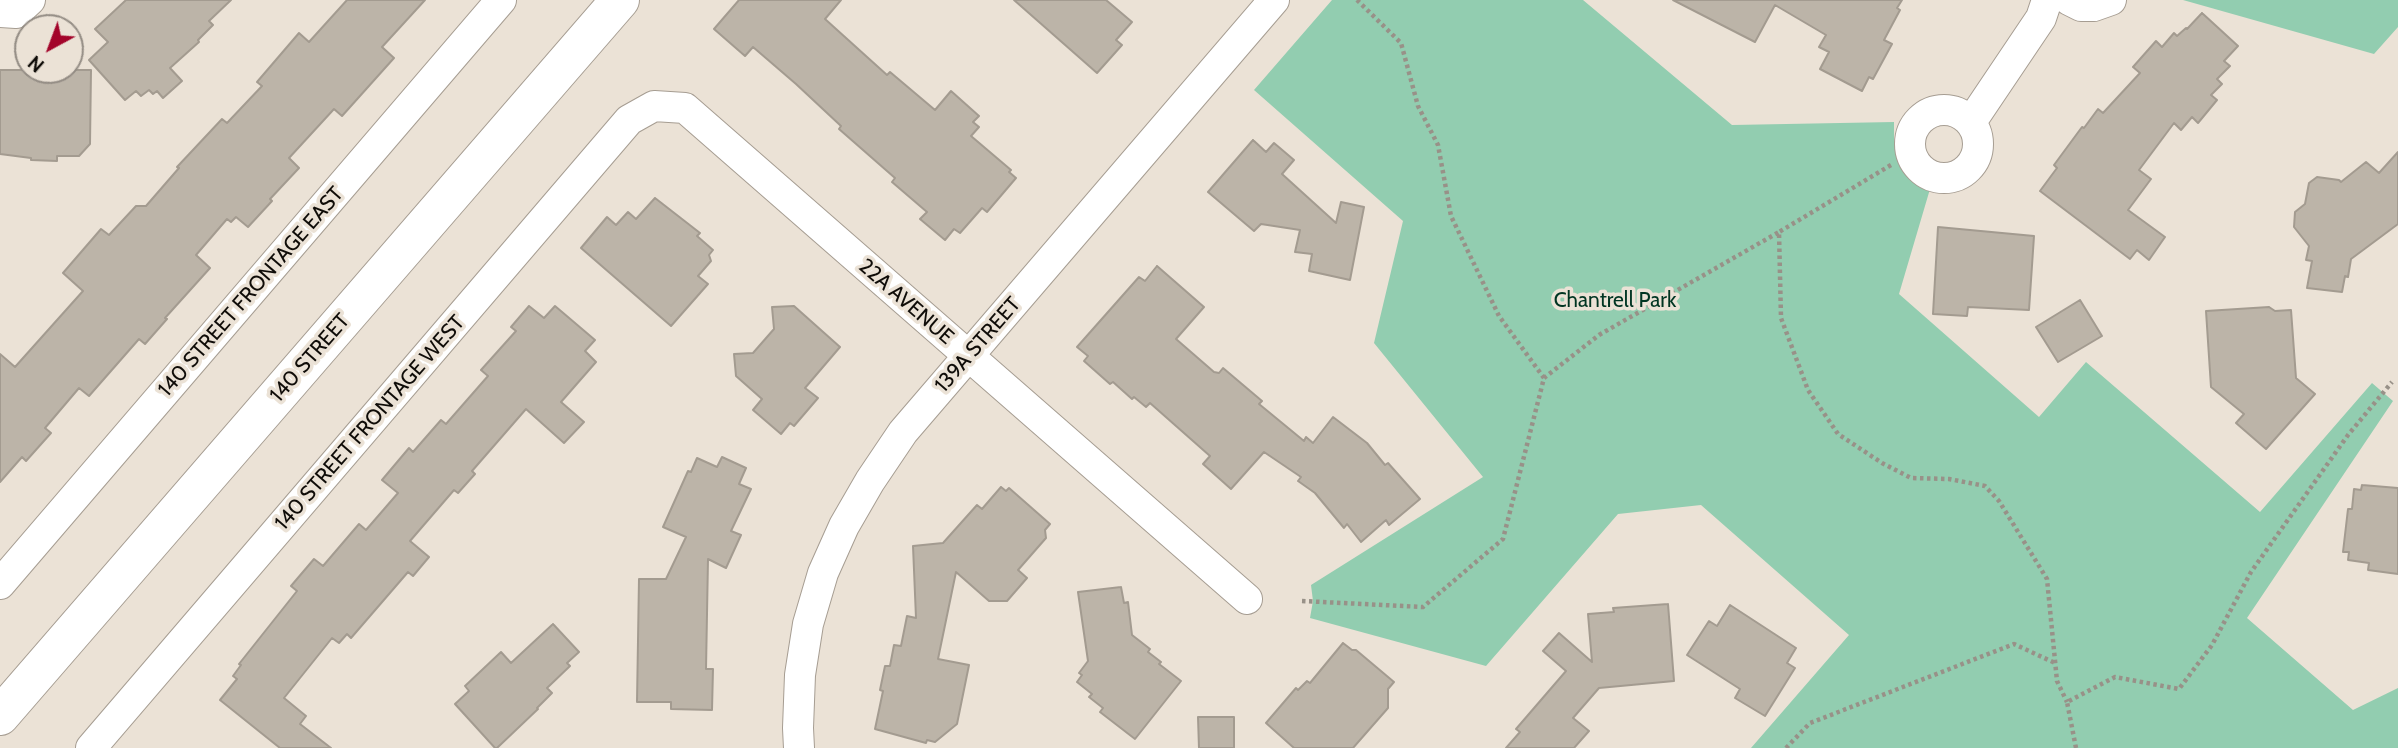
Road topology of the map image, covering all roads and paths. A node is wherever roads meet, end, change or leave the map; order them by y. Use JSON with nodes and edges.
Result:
{"nodes":[{"id":1,"x":30,"y":0,"type":"edge"},
{"id":2,"x":501,"y":0,"type":"edge"},
{"id":3,"x":620,"y":0,"type":"edge"},
{"id":4,"x":1357,"y":0,"type":"edge"},
{"id":5,"x":2048,"y":0,"type":"edge"},
{"id":6,"x":2069,"y":0,"type":"edge"},
{"id":7,"x":2111,"y":0,"type":"edge"},
{"id":8,"x":1258,"y":6,"type":"edge"},
{"id":9,"x":0,"y":12,"type":"edge"},
{"id":10,"x":654,"y":106,"type":"joint"},
{"id":11,"x":1971,"y":122,"type":"dead end"},
{"id":12,"x":1891,"y":165,"type":"dead end"},
{"id":13,"x":1779,"y":232,"type":"junction"},
{"id":14,"x":968,"y":356,"type":"junction"},
{"id":15,"x":1544,"y":378,"type":"junction"},
{"id":16,"x":2392,"y":382,"type":"dead end"},
{"id":17,"x":0,"y":584,"type":"edge"},
{"id":18,"x":1247,"y":599,"type":"dead end"},
{"id":19,"x":1302,"y":601,"type":"dead end"},
{"id":20,"x":2055,"y":663,"type":"junction"},
{"id":21,"x":2067,"y":702,"type":"junction"},
{"id":22,"x":0,"y":716,"type":"edge"},
{"id":23,"x":91,"y":748,"type":"edge"},
{"id":24,"x":799,"y":748,"type":"edge"},
{"id":25,"x":1786,"y":748,"type":"edge"},
{"id":26,"x":2076,"y":748,"type":"edge"}],
"edges":[{"from":1,"to":9,"type":"street"},
{"from":2,"to":17,"type":"street","name":"140 STREET FRONTAGE EAST"},
{"from":3,"to":22,"type":"main road","name":"140 STREET"},
{"from":4,"to":15,"type":"path"},
{"from":5,"to":11,"type":"street"},
{"from":6,"to":7,"type":"street"},
{"from":8,"to":14,"type":"street","name":"139A STREET"},
{"from":10,"to":14,"type":"street","name":"22A AVENUE"},
{"from":10,"to":23,"type":"street","name":"140 STREET FRONTAGE WEST"},
{"from":12,"to":13,"type":"path"},
{"from":13,"to":15,"type":"path"},
{"from":13,"to":20,"type":"path"},
{"from":14,"to":18,"type":"street","name":"22A AVENUE"},
{"from":14,"to":24,"type":"street","name":"139A STREET"},
{"from":15,"to":19,"type":"path"},
{"from":16,"to":21,"type":"path"},
{"from":20,"to":21,"type":"path"},
{"from":20,"to":25,"type":"path"},
{"from":21,"to":26,"type":"path"}]}
